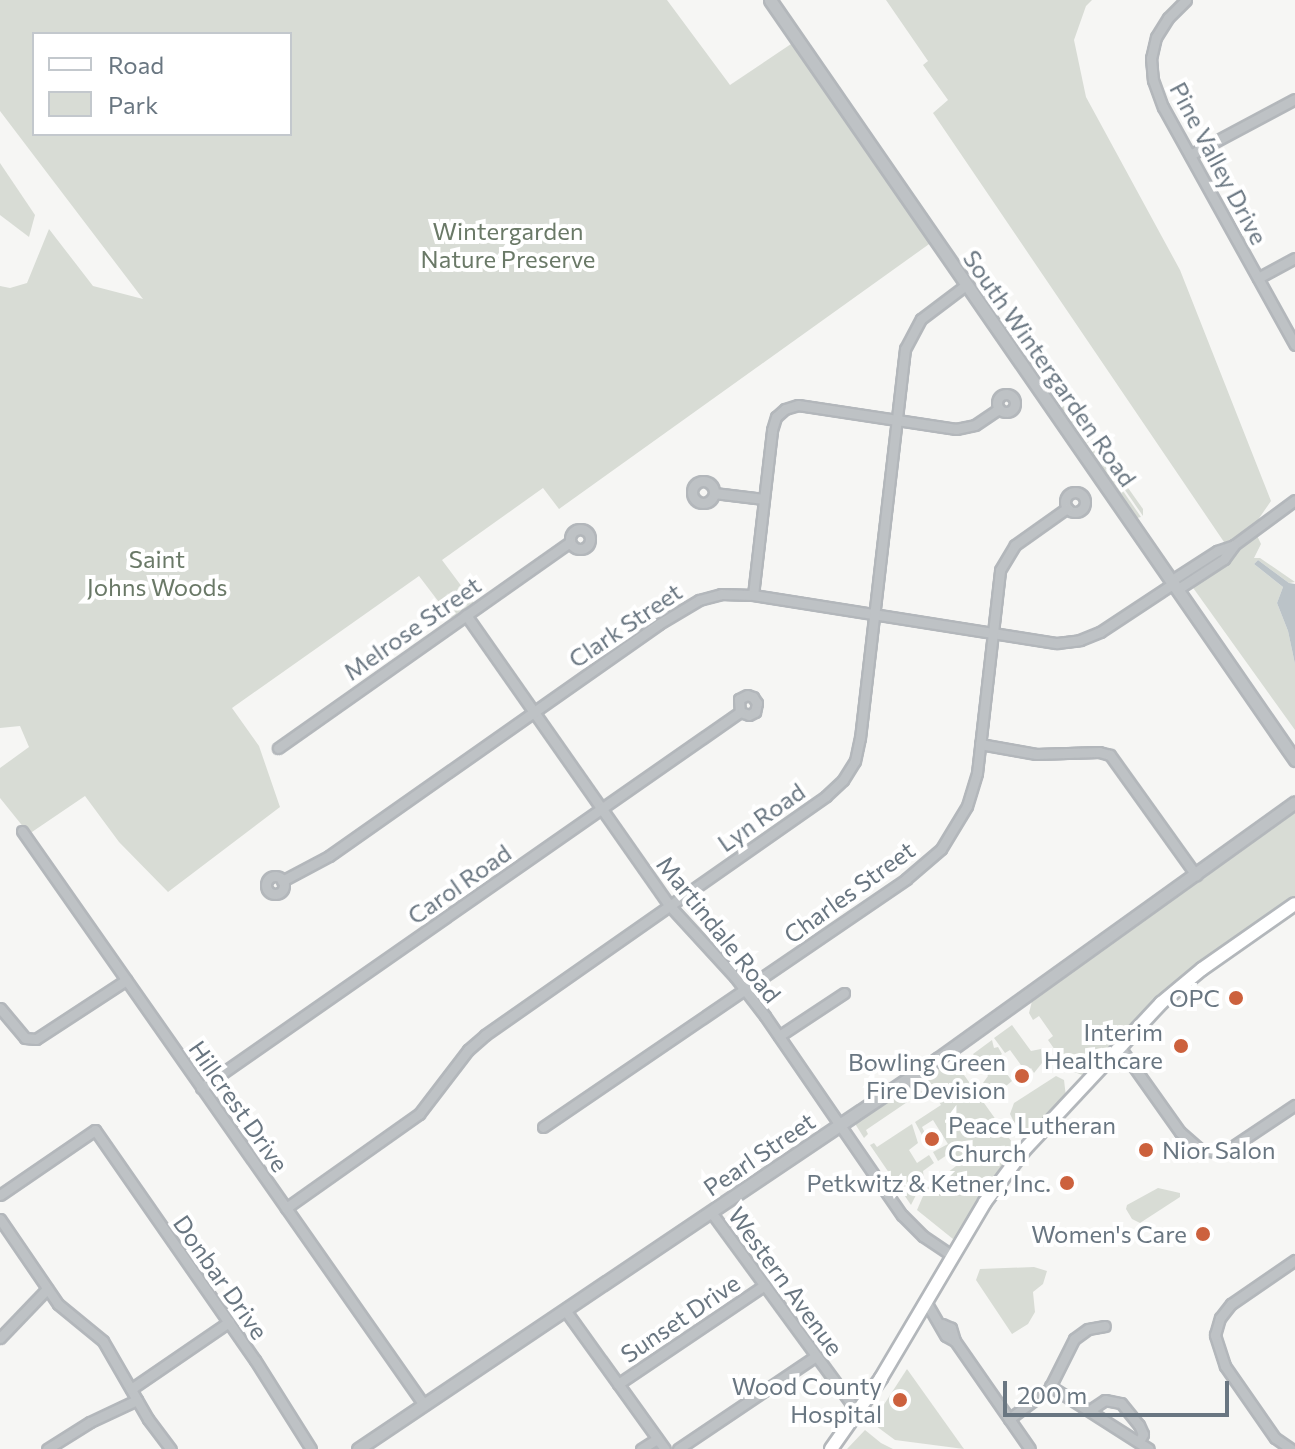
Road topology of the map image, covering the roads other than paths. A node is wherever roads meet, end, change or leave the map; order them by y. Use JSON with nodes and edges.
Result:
{"nodes":[{"id":1,"x":770,"y":0,"type":"edge"},
{"id":2,"x":1186,"y":0,"type":"edge"},
{"id":3,"x":1295,"y":99,"type":"edge"},
{"id":4,"x":1190,"y":155,"type":"junction"},
{"id":5,"x":1295,"y":258,"type":"edge"},
{"id":6,"x":1258,"y":278,"type":"junction"},
{"id":7,"x":966,"y":285,"type":"junction"},
{"id":8,"x":1295,"y":345,"type":"edge"},
{"id":9,"x":999,"y":409,"type":"dead end"},
{"id":10,"x":894,"y":421,"type":"junction"},
{"id":11,"x":714,"y":493,"type":"dead end"},
{"id":12,"x":764,"y":499,"type":"junction"},
{"id":13,"x":1295,"y":500,"type":"edge"},
{"id":14,"x":1067,"y":508,"type":"dead end"},
{"id":15,"x":570,"y":542,"type":"dead end"},
{"id":16,"x":1175,"y":584,"type":"junction"},
{"id":17,"x":753,"y":595,"type":"junction"},
{"id":18,"x":874,"y":614,"type":"junction"},
{"id":19,"x":466,"y":615,"type":"junction"},
{"id":20,"x":992,"y":634,"type":"junction"},
{"id":21,"x":533,"y":712,"type":"junction"},
{"id":22,"x":740,"y":712,"type":"dead end"},
{"id":23,"x":980,"y":744,"type":"junction"},
{"id":24,"x":278,"y":748,"type":"dead end"},
{"id":25,"x":1295,"y":760,"type":"edge"},
{"id":26,"x":1295,"y":802,"type":"edge"},
{"id":27,"x":601,"y":808,"type":"junction"},
{"id":28,"x":22,"y":831,"type":"dead end"},
{"id":29,"x":1196,"y":875,"type":"junction"},
{"id":30,"x":282,"y":881,"type":"dead end"},
{"id":31,"x":1295,"y":904,"type":"edge"},
{"id":32,"x":669,"y":905,"type":"junction"},
{"id":33,"x":126,"y":980,"type":"junction"},
{"id":34,"x":744,"y":990,"type":"junction"},
{"id":35,"x":844,"y":993,"type":"dead end"},
{"id":36,"x":0,"y":1008,"type":"edge"},
{"id":37,"x":779,"y":1036,"type":"junction"},
{"id":38,"x":1119,"y":1046,"type":"junction"},
{"id":39,"x":201,"y":1088,"type":"junction"},
{"id":40,"x":1295,"y":1105,"type":"edge"},
{"id":41,"x":841,"y":1125,"type":"junction"},
{"id":42,"x":543,"y":1127,"type":"dead end"},
{"id":43,"x":0,"y":1195,"type":"edge"},
{"id":44,"x":286,"y":1208,"type":"junction"},
{"id":45,"x":711,"y":1212,"type":"junction"},
{"id":46,"x":0,"y":1219,"type":"edge"},
{"id":47,"x":953,"y":1256,"type":"junction"},
{"id":48,"x":1293,"y":1265,"type":"edge"},
{"id":49,"x":765,"y":1285,"type":"junction"},
{"id":50,"x":47,"y":1289,"type":"junction"},
{"id":51,"x":926,"y":1302,"type":"junction"},
{"id":52,"x":565,"y":1310,"type":"junction"},
{"id":53,"x":229,"y":1322,"type":"junction"},
{"id":54,"x":1105,"y":1326,"type":"dead end"},
{"id":55,"x":0,"y":1338,"type":"edge"},
{"id":56,"x":816,"y":1356,"type":"junction"},
{"id":57,"x":618,"y":1384,"type":"junction"},
{"id":58,"x":1050,"y":1386,"type":"junction"},
{"id":59,"x":131,"y":1389,"type":"junction"},
{"id":60,"x":137,"y":1400,"type":"junction"},
{"id":61,"x":424,"y":1405,"type":"junction"},
{"id":62,"x":1090,"y":1410,"type":"junction"},
{"id":63,"x":858,"y":1413,"type":"junction"},
{"id":64,"x":1009,"y":1419,"type":"junction"},
{"id":65,"x":657,"y":1439,"type":"junction"},
{"id":66,"x":1139,"y":1442,"type":"junction"},
{"id":67,"x":47,"y":1449,"type":"edge"},
{"id":68,"x":171,"y":1449,"type":"edge"},
{"id":69,"x":311,"y":1449,"type":"edge"},
{"id":70,"x":358,"y":1449,"type":"edge"},
{"id":71,"x":641,"y":1449,"type":"edge"},
{"id":72,"x":665,"y":1449,"type":"edge"},
{"id":73,"x":678,"y":1449,"type":"edge"},
{"id":74,"x":831,"y":1449,"type":"edge"},
{"id":75,"x":1030,"y":1449,"type":"edge"},
{"id":76,"x":1149,"y":1449,"type":"edge"},
{"id":77,"x":1291,"y":1449,"type":"edge"}],
"edges":[{"from":1,"to":7,"type":"street","name":"South Wintergarden Road"},
{"from":2,"to":4,"type":"street","name":"Pine Valley Drive"},
{"from":3,"to":4,"type":"street"},
{"from":4,"to":6,"type":"street","name":"Pine Valley Drive"},
{"from":5,"to":6,"type":"street"},
{"from":6,"to":8,"type":"street","name":"Pine Valley Drive"},
{"from":7,"to":10,"type":"street","name":"Lyn Road"},
{"from":7,"to":16,"type":"street","name":"South Wintergarden Road"},
{"from":9,"to":10,"type":"street"},
{"from":10,"to":12,"type":"street"},
{"from":10,"to":18,"type":"street","name":"Lyn Road"},
{"from":11,"to":12,"type":"street"},
{"from":12,"to":17,"type":"street"},
{"from":13,"to":16,"type":"street"},
{"from":14,"to":20,"type":"street","name":"Charles Street"},
{"from":15,"to":19,"type":"street","name":"Melrose Street"},
{"from":16,"to":20,"type":"street","name":"Clark Street"},
{"from":16,"to":25,"type":"street","name":"South Wintergarden Road"},
{"from":17,"to":18,"type":"street","name":"Clark Street"},
{"from":17,"to":21,"type":"street","name":"Clark Street"},
{"from":18,"to":20,"type":"street","name":"Clark Street"},
{"from":18,"to":32,"type":"street","name":"Lyn Road"},
{"from":19,"to":21,"type":"street","name":"Martindale Road"},
{"from":19,"to":24,"type":"street","name":"Melrose Street"},
{"from":20,"to":23,"type":"street","name":"Charles Street"},
{"from":21,"to":27,"type":"street","name":"Martindale Road"},
{"from":21,"to":30,"type":"street","name":"Clark Street"},
{"from":22,"to":27,"type":"street","name":"Carol Road"},
{"from":23,"to":29,"type":"street"},
{"from":23,"to":34,"type":"street","name":"Charles Street"},
{"from":26,"to":29,"type":"street","name":"Pearl Street"},
{"from":27,"to":32,"type":"street","name":"Martindale Road"},
{"from":27,"to":39,"type":"street","name":"Carol Road"},
{"from":28,"to":33,"type":"street","name":"Hillcrest Drive"},
{"from":29,"to":41,"type":"street","name":"Pearl Street"},
{"from":31,"to":38,"type":"main road"},
{"from":32,"to":34,"type":"street","name":"Martindale Road"},
{"from":32,"to":44,"type":"street","name":"Lyn Road"},
{"from":33,"to":36,"type":"street"},
{"from":33,"to":39,"type":"street","name":"Hillcrest Drive"},
{"from":34,"to":37,"type":"street","name":"Martindale Road"},
{"from":34,"to":42,"type":"street","name":"Charles Street"},
{"from":35,"to":37,"type":"street"},
{"from":37,"to":41,"type":"street","name":"Martindale Road"},
{"from":38,"to":40,"type":"street"},
{"from":38,"to":47,"type":"main road"},
{"from":39,"to":44,"type":"street","name":"Hillcrest Drive"},
{"from":41,"to":45,"type":"street","name":"Pearl Street"},
{"from":41,"to":47,"type":"street","name":"Martindale Road"},
{"from":43,"to":53,"type":"street","name":"Donbar Drive"},
{"from":44,"to":61,"type":"street","name":"Hillcrest Drive"},
{"from":45,"to":49,"type":"street","name":"Western Avenue"},
{"from":45,"to":52,"type":"street","name":"Pearl Street"},
{"from":46,"to":50,"type":"street"},
{"from":47,"to":51,"type":"main road"},
{"from":48,"to":77,"type":"street"},
{"from":49,"to":56,"type":"street","name":"Western Avenue"},
{"from":49,"to":57,"type":"street","name":"Sunset Drive"},
{"from":50,"to":55,"type":"street"},
{"from":50,"to":59,"type":"street"},
{"from":51,"to":63,"type":"main road"},
{"from":51,"to":64,"type":"street"},
{"from":52,"to":57,"type":"street"},
{"from":52,"to":61,"type":"street","name":"Pearl Street"},
{"from":53,"to":59,"type":"street"},
{"from":53,"to":69,"type":"street","name":"Donbar Drive"},
{"from":54,"to":58,"type":"street"},
{"from":56,"to":63,"type":"street","name":"Western Avenue"},
{"from":56,"to":73,"type":"street"},
{"from":57,"to":65,"type":"street"},
{"from":58,"to":62,"type":"street"},
{"from":58,"to":64,"type":"street"},
{"from":59,"to":60,"type":"street"},
{"from":60,"to":67,"type":"street"},
{"from":60,"to":68,"type":"street"},
{"from":61,"to":70,"type":"street","name":"Pearl Street"},
{"from":62,"to":66,"type":"street"},
{"from":62,"to":66,"type":"street"},
{"from":63,"to":74,"type":"main road"},
{"from":64,"to":75,"type":"street"},
{"from":65,"to":71,"type":"street"},
{"from":65,"to":72,"type":"street"},
{"from":66,"to":76,"type":"street"}]}
